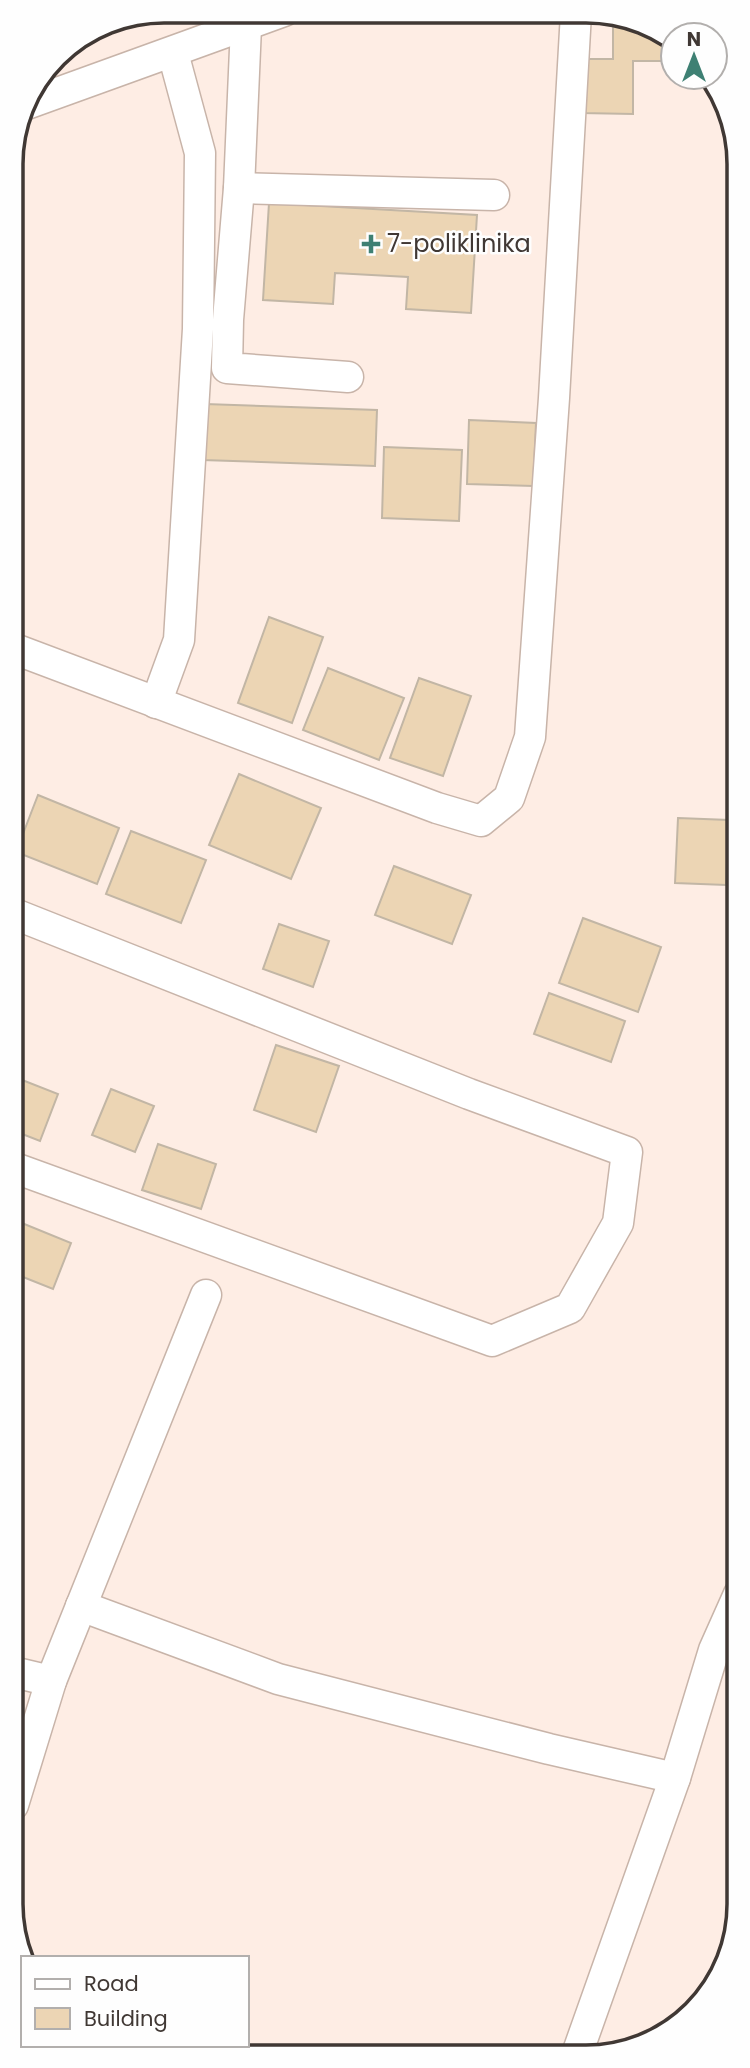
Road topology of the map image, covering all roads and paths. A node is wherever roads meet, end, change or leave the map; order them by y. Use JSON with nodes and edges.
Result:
{"nodes":[{"id":1,"x":254,"y":23,"type":"edge"},
{"id":2,"x":575,"y":23,"type":"edge"},
{"id":3,"x":246,"y":26,"type":"junction"},
{"id":4,"x":173,"y":53,"type":"junction"},
{"id":5,"x":37,"y":100,"type":"edge"},
{"id":6,"x":239,"y":188,"type":"junction"},
{"id":7,"x":494,"y":195,"type":"dead end"},
{"id":8,"x":348,"y":377,"type":"dead end"},
{"id":9,"x":23,"y":652,"type":"edge"},
{"id":10,"x":156,"y":703,"type":"junction"},
{"id":11,"x":23,"y":917,"type":"edge"},
{"id":12,"x":23,"y":1171,"type":"edge"},
{"id":13,"x":206,"y":1295,"type":"dead end"},
{"id":14,"x":81,"y":1606,"type":"junction"},
{"id":15,"x":727,"y":1621,"type":"edge"},
{"id":16,"x":23,"y":1674,"type":"edge"},
{"id":17,"x":51,"y":1681,"type":"junction"},
{"id":18,"x":23,"y":1772,"type":"edge"},
{"id":19,"x":674,"y":1778,"type":"junction"},
{"id":20,"x":580,"y":2045,"type":"edge"}],
"edges":[{"from":1,"to":3,"type":"street"},
{"from":2,"to":10,"type":"street"},
{"from":3,"to":4,"type":"street"},
{"from":3,"to":6,"type":"street"},
{"from":4,"to":5,"type":"street"},
{"from":4,"to":10,"type":"street"},
{"from":6,"to":7,"type":"street"},
{"from":6,"to":8,"type":"street"},
{"from":9,"to":10,"type":"street"},
{"from":11,"to":12,"type":"street"},
{"from":13,"to":14,"type":"street"},
{"from":14,"to":17,"type":"street"},
{"from":14,"to":19,"type":"street"},
{"from":15,"to":19,"type":"street"},
{"from":16,"to":17,"type":"street"},
{"from":17,"to":18,"type":"street"},
{"from":19,"to":20,"type":"street"}]}
